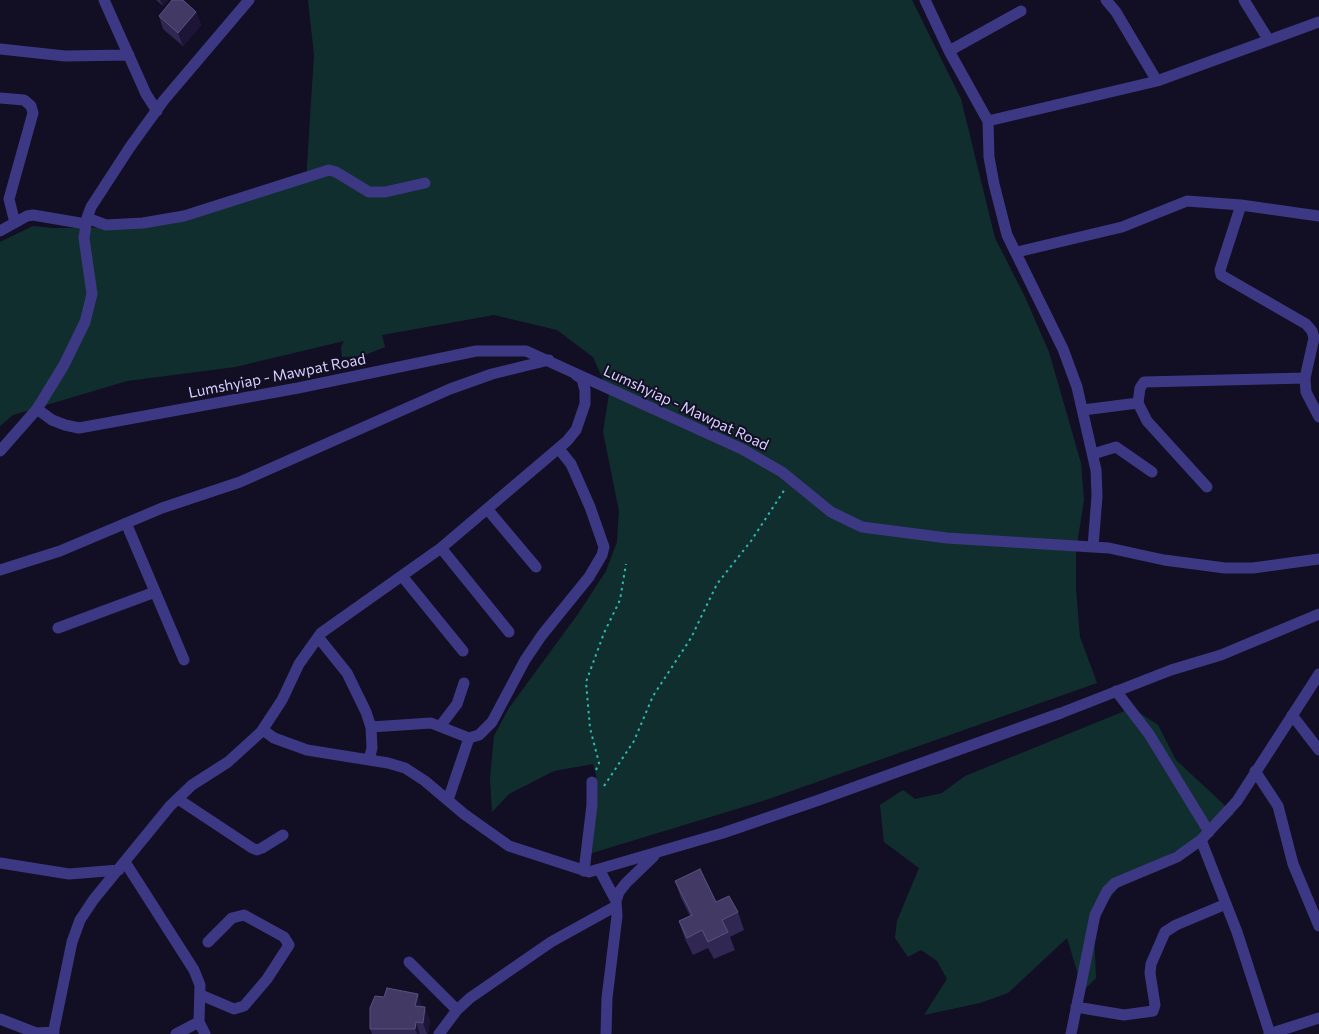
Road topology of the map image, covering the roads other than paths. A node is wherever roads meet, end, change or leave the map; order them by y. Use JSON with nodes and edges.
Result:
{"nodes":[{"id":1,"x":104,"y":0,"type":"edge"},
{"id":2,"x":925,"y":0,"type":"edge"},
{"id":3,"x":1106,"y":0,"type":"edge"},
{"id":4,"x":1244,"y":0,"type":"edge"},
{"id":5,"x":245,"y":2,"type":"edge"},
{"id":6,"x":1021,"y":11,"type":"dead end"},
{"id":7,"x":1319,"y":22,"type":"edge"},
{"id":8,"x":1268,"y":39,"type":"junction"},
{"id":9,"x":0,"y":49,"type":"edge"},
{"id":10,"x":948,"y":51,"type":"junction"},
{"id":11,"x":129,"y":55,"type":"junction"},
{"id":12,"x":1157,"y":80,"type":"junction"},
{"id":13,"x":0,"y":98,"type":"edge"},
{"id":14,"x":157,"y":111,"type":"junction"},
{"id":15,"x":988,"y":121,"type":"junction"},
{"id":16,"x":425,"y":183,"type":"dead end"},
{"id":17,"x":1240,"y":204,"type":"junction"},
{"id":18,"x":1319,"y":216,"type":"edge"},
{"id":19,"x":86,"y":221,"type":"junction"},
{"id":20,"x":15,"y":223,"type":"junction"},
{"id":21,"x":0,"y":231,"type":"edge"},
{"id":22,"x":1017,"y":252,"type":"junction"},
{"id":23,"x":549,"y":360,"type":"junction"},
{"id":24,"x":573,"y":372,"type":"junction"},
{"id":25,"x":1305,"y":378,"type":"junction"},
{"id":26,"x":1138,"y":403,"type":"junction"},
{"id":27,"x":37,"y":409,"type":"junction"},
{"id":28,"x":1082,"y":410,"type":"junction"},
{"id":29,"x":1319,"y":417,"type":"edge"},
{"id":30,"x":559,"y":449,"type":"junction"},
{"id":31,"x":0,"y":451,"type":"edge"},
{"id":32,"x":1093,"y":454,"type":"junction"},
{"id":33,"x":1152,"y":472,"type":"dead end"},
{"id":34,"x":1207,"y":487,"type":"dead end"},
{"id":35,"x":488,"y":510,"type":"junction"},
{"id":36,"x":126,"y":523,"type":"junction"},
{"id":37,"x":1093,"y":547,"type":"junction"},
{"id":38,"x":441,"y":548,"type":"junction"},
{"id":39,"x":1319,"y":559,"type":"edge"},
{"id":40,"x":536,"y":567,"type":"dead end"},
{"id":41,"x":0,"y":570,"type":"edge"},
{"id":42,"x":402,"y":576,"type":"junction"},
{"id":43,"x":155,"y":592,"type":"junction"},
{"id":44,"x":1319,"y":614,"type":"edge"},
{"id":45,"x":58,"y":628,"type":"dead end"},
{"id":46,"x":509,"y":632,"type":"dead end"},
{"id":47,"x":318,"y":637,"type":"junction"},
{"id":48,"x":464,"y":651,"type":"dead end"},
{"id":49,"x":184,"y":660,"type":"dead end"},
{"id":50,"x":1319,"y":674,"type":"edge"},
{"id":51,"x":464,"y":683,"type":"dead end"},
{"id":52,"x":1116,"y":691,"type":"junction"},
{"id":53,"x":1292,"y":715,"type":"junction"},
{"id":54,"x":441,"y":725,"type":"junction"},
{"id":55,"x":371,"y":727,"type":"junction"},
{"id":56,"x":263,"y":730,"type":"junction"},
{"id":57,"x":469,"y":738,"type":"junction"},
{"id":58,"x":1319,"y":750,"type":"edge"},
{"id":59,"x":369,"y":760,"type":"junction"},
{"id":60,"x":1256,"y":771,"type":"junction"},
{"id":61,"x":592,"y":782,"type":"road end"},
{"id":62,"x":178,"y":799,"type":"junction"},
{"id":63,"x":448,"y":800,"type":"junction"},
{"id":64,"x":283,"y":835,"type":"dead end"},
{"id":65,"x":1205,"y":836,"type":"junction"},
{"id":66,"x":656,"y":854,"type":"junction"},
{"id":67,"x":0,"y":864,"type":"edge"},
{"id":68,"x":122,"y":866,"type":"junction"},
{"id":69,"x":584,"y":871,"type":"junction"},
{"id":70,"x":600,"y":871,"type":"junction"},
{"id":71,"x":616,"y":903,"type":"junction"},
{"id":72,"x":1226,"y":904,"type":"junction"},
{"id":73,"x":1319,"y":926,"type":"edge"},
{"id":74,"x":208,"y":942,"type":"dead end"},
{"id":75,"x":409,"y":962,"type":"dead end"},
{"id":76,"x":201,"y":995,"type":"junction"},
{"id":77,"x":1076,"y":1007,"type":"junction"},
{"id":78,"x":457,"y":1010,"type":"junction"},
{"id":79,"x":1319,"y":1018,"type":"edge"},
{"id":80,"x":0,"y":1019,"type":"edge"},
{"id":81,"x":199,"y":1022,"type":"junction"},
{"id":82,"x":54,"y":1033,"type":"edge"},
{"id":83,"x":176,"y":1034,"type":"edge"},
{"id":84,"x":205,"y":1034,"type":"edge"},
{"id":85,"x":439,"y":1034,"type":"edge"},
{"id":86,"x":606,"y":1034,"type":"edge"},
{"id":87,"x":1071,"y":1034,"type":"edge"},
{"id":88,"x":1269,"y":1034,"type":"edge"}],
"edges":[{"from":1,"to":11,"type":"street"},
{"from":2,"to":10,"type":"street"},
{"from":3,"to":12,"type":"street"},
{"from":4,"to":8,"type":"street"},
{"from":5,"to":14,"type":"street"},
{"from":6,"to":10,"type":"street"},
{"from":7,"to":8,"type":"street"},
{"from":8,"to":12,"type":"street"},
{"from":9,"to":11,"type":"street"},
{"from":10,"to":15,"type":"street"},
{"from":11,"to":14,"type":"street"},
{"from":12,"to":15,"type":"street"},
{"from":13,"to":20,"type":"street"},
{"from":14,"to":19,"type":"street"},
{"from":15,"to":22,"type":"street"},
{"from":16,"to":19,"type":"street"},
{"from":17,"to":18,"type":"street"},
{"from":17,"to":22,"type":"street"},
{"from":17,"to":25,"type":"street"},
{"from":19,"to":20,"type":"street"},
{"from":19,"to":27,"type":"street"},
{"from":20,"to":21,"type":"street"},
{"from":22,"to":28,"type":"street"},
{"from":23,"to":24,"type":"street","name":"Lumshyiap - Mawpat Road"},
{"from":23,"to":27,"type":"street","name":"Lumshyiap - Mawpat Road"},
{"from":23,"to":36,"type":"street"},
{"from":24,"to":30,"type":"street"},
{"from":24,"to":37,"type":"street","name":"Lumshyiap - Mawpat Road"},
{"from":25,"to":26,"type":"street"},
{"from":25,"to":29,"type":"street"},
{"from":26,"to":28,"type":"street"},
{"from":26,"to":34,"type":"street"},
{"from":27,"to":31,"type":"street"},
{"from":28,"to":32,"type":"street"},
{"from":30,"to":35,"type":"street"},
{"from":30,"to":57,"type":"street"},
{"from":32,"to":33,"type":"street"},
{"from":32,"to":37,"type":"street"},
{"from":35,"to":38,"type":"street"},
{"from":35,"to":40,"type":"street"},
{"from":36,"to":41,"type":"street"},
{"from":36,"to":43,"type":"street"},
{"from":37,"to":39,"type":"street","name":"Lumshyiap - Mawpat Road"},
{"from":38,"to":42,"type":"street"},
{"from":38,"to":46,"type":"street"},
{"from":42,"to":47,"type":"street"},
{"from":42,"to":48,"type":"street"},
{"from":43,"to":45,"type":"street"},
{"from":43,"to":49,"type":"street"},
{"from":44,"to":52,"type":"street"},
{"from":47,"to":55,"type":"street"},
{"from":47,"to":56,"type":"street"},
{"from":50,"to":53,"type":"street"},
{"from":51,"to":54,"type":"street"},
{"from":52,"to":65,"type":"street"},
{"from":52,"to":66,"type":"street"},
{"from":53,"to":58,"type":"street"},
{"from":53,"to":60,"type":"street"},
{"from":54,"to":55,"type":"street"},
{"from":54,"to":57,"type":"street"},
{"from":55,"to":59,"type":"street"},
{"from":56,"to":59,"type":"street"},
{"from":56,"to":62,"type":"street"},
{"from":57,"to":63,"type":"street"},
{"from":59,"to":63,"type":"street"},
{"from":60,"to":65,"type":"street"},
{"from":60,"to":73,"type":"street"},
{"from":61,"to":69,"type":"street"},
{"from":62,"to":64,"type":"street"},
{"from":62,"to":68,"type":"street"},
{"from":63,"to":69,"type":"street"},
{"from":65,"to":72,"type":"street"},
{"from":65,"to":77,"type":"street"},
{"from":66,"to":70,"type":"street"},
{"from":66,"to":71,"type":"street"},
{"from":67,"to":68,"type":"street"},
{"from":68,"to":76,"type":"street"},
{"from":68,"to":82,"type":"street"},
{"from":69,"to":70,"type":"street"},
{"from":70,"to":71,"type":"street"},
{"from":71,"to":78,"type":"street"},
{"from":71,"to":86,"type":"street"},
{"from":72,"to":77,"type":"street"},
{"from":72,"to":88,"type":"street"},
{"from":74,"to":76,"type":"street"},
{"from":75,"to":78,"type":"street"},
{"from":76,"to":81,"type":"street"},
{"from":77,"to":87,"type":"street"},
{"from":78,"to":85,"type":"street"},
{"from":79,"to":88,"type":"street"},
{"from":80,"to":82,"type":"street"},
{"from":81,"to":83,"type":"street"},
{"from":81,"to":84,"type":"street"}]}
